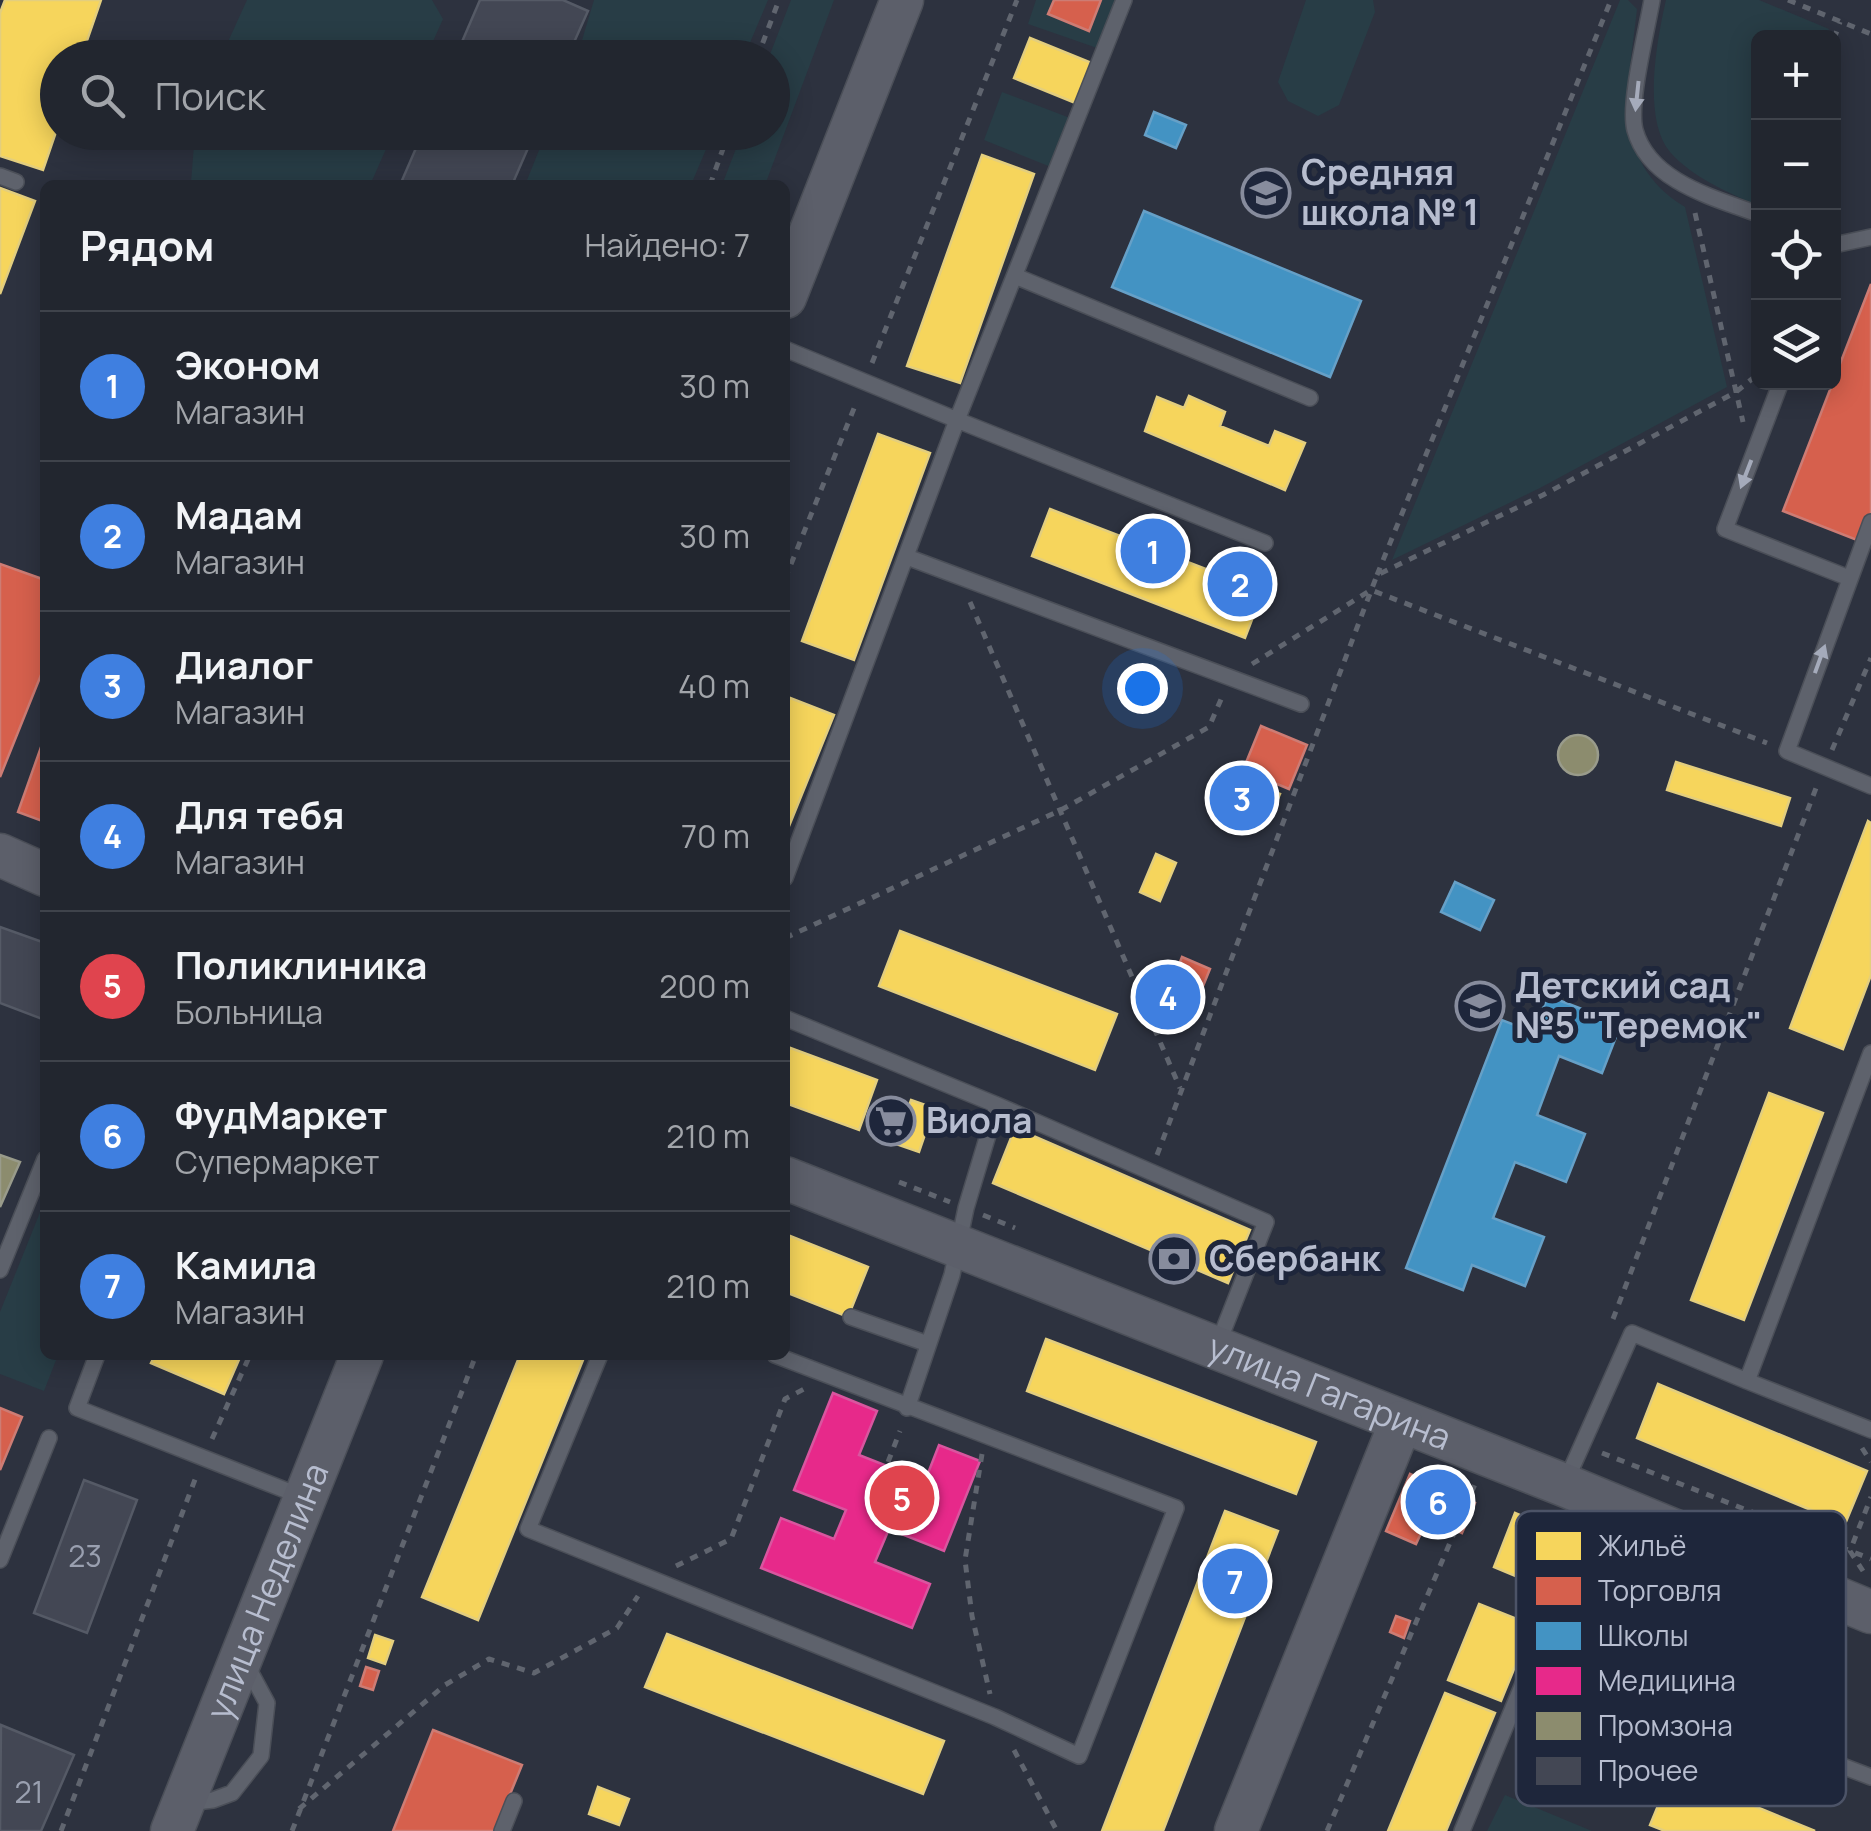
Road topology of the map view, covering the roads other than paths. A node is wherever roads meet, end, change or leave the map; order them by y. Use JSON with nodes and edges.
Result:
{"nodes":[{"id":1,"x":902,"y":0,"type":"edge"},
{"id":2,"x":1124,"y":0,"type":"edge"},
{"id":3,"x":1652,"y":0,"type":"edge"},
{"id":4,"x":0,"y":176,"type":"edge"},
{"id":5,"x":16,"y":182,"type":"dead end"},
{"id":6,"x":1751,"y":211,"type":"edge"},
{"id":7,"x":1871,"y":237,"type":"edge"},
{"id":8,"x":1841,"y":243,"type":"edge"},
{"id":9,"x":1015,"y":276,"type":"junction"},
{"id":10,"x":790,"y":284,"type":"edge"},
{"id":11,"x":790,"y":350,"type":"edge"},
{"id":12,"x":1778,"y":390,"type":"edge"},
{"id":13,"x":1310,"y":398,"type":"dead end"},
{"id":14,"x":957,"y":420,"type":"junction"},
{"id":15,"x":1871,"y":522,"type":"edge"},
{"id":16,"x":1265,"y":543,"type":"dead end"},
{"id":17,"x":907,"y":557,"type":"junction"},
{"id":18,"x":1849,"y":578,"type":"junction"},
{"id":19,"x":1301,"y":704,"type":"dead end"},
{"id":20,"x":1871,"y":786,"type":"edge"},
{"id":21,"x":0,"y":855,"type":"edge"},
{"id":22,"x":790,"y":865,"type":"edge"},
{"id":23,"x":40,"y":873,"type":"edge"},
{"id":24,"x":790,"y":1020,"type":"edge"},
{"id":25,"x":1871,"y":1053,"type":"edge"},
{"id":26,"x":997,"y":1104,"type":"junction"},
{"id":27,"x":40,"y":1171,"type":"edge"},
{"id":28,"x":790,"y":1180,"type":"edge"},
{"id":29,"x":957,"y":1246,"type":"junction"},
{"id":30,"x":2,"y":1260,"type":"edge"},
{"id":31,"x":851,"y":1316,"type":"dead end"},
{"id":32,"x":928,"y":1344,"type":"junction"},
{"id":33,"x":1217,"y":1348,"type":"junction"},
{"id":34,"x":95,"y":1360,"type":"edge"},
{"id":35,"x":360,"y":1360,"type":"edge"},
{"id":36,"x":598,"y":1360,"type":"edge"},
{"id":37,"x":788,"y":1360,"type":"edge"},
{"id":38,"x":1747,"y":1381,"type":"junction"},
{"id":39,"x":907,"y":1408,"type":"junction"},
{"id":40,"x":1401,"y":1422,"type":"junction"},
{"id":41,"x":1871,"y":1430,"type":"edge"},
{"id":42,"x":49,"y":1438,"type":"dead end"},
{"id":43,"x":1564,"y":1486,"type":"junction"},
{"id":44,"x":303,"y":1497,"type":"junction"},
{"id":45,"x":1625,"y":1511,"type":"edge"},
{"id":46,"x":0,"y":1560,"type":"edge"},
{"id":47,"x":1846,"y":1602,"type":"edge"},
{"id":48,"x":1871,"y":1612,"type":"edge"},
{"id":49,"x":1516,"y":1701,"type":"edge"},
{"id":50,"x":1846,"y":1767,"type":"edge"},
{"id":51,"x":1871,"y":1777,"type":"edge"},
{"id":52,"x":514,"y":1801,"type":"dead end"},
{"id":53,"x":177,"y":1824,"type":"edge"},
{"id":54,"x":502,"y":1831,"type":"edge"},
{"id":55,"x":1236,"y":1831,"type":"edge"},
{"id":56,"x":1462,"y":1831,"type":"edge"}],
"edges":[{"from":1,"to":10,"type":"street"},
{"from":2,"to":9,"type":"lane"},
{"from":3,"to":6,"type":"lane","one_way":true},
{"from":4,"to":5,"type":"lane"},
{"from":7,"to":8,"type":"lane"},
{"from":9,"to":13,"type":"lane"},
{"from":9,"to":14,"type":"lane"},
{"from":11,"to":14,"type":"lane"},
{"from":12,"to":18,"type":"lane","one_way":true},
{"from":14,"to":16,"type":"lane"},
{"from":14,"to":17,"type":"lane"},
{"from":15,"to":18,"type":"lane"},
{"from":17,"to":19,"type":"lane"},
{"from":17,"to":22,"type":"lane"},
{"from":20,"to":18,"type":"lane","one_way":true},
{"from":21,"to":23,"type":"street"},
{"from":24,"to":26,"type":"lane"},
{"from":25,"to":38,"type":"lane"},
{"from":26,"to":29,"type":"lane"},
{"from":26,"to":33,"type":"lane"},
{"from":27,"to":30,"type":"lane"},
{"from":28,"to":29,"type":"street","name":"улица Гагарина"},
{"from":29,"to":32,"type":"lane"},
{"from":29,"to":33,"type":"street","name":"улица Гагарина"},
{"from":31,"to":32,"type":"lane"},
{"from":32,"to":39,"type":"lane"},
{"from":33,"to":40,"type":"street","name":"улица Гагарина"},
{"from":34,"to":44,"type":"lane"},
{"from":35,"to":44,"type":"street","name":"улица Неделина"},
{"from":36,"to":39,"type":"lane"},
{"from":37,"to":39,"type":"lane"},
{"from":38,"to":41,"type":"lane"},
{"from":38,"to":43,"type":"lane"},
{"from":40,"to":43,"type":"street","name":"улица Гагарина"},
{"from":40,"to":55,"type":"street"},
{"from":42,"to":46,"type":"lane"},
{"from":43,"to":45,"type":"street","name":"улица Гагарина"},
{"from":44,"to":53,"type":"street","name":"улица Неделина"},
{"from":47,"to":48,"type":"street","name":"улица Гагарина"},
{"from":49,"to":56,"type":"lane"},
{"from":50,"to":51,"type":"lane"},
{"from":52,"to":54,"type":"lane"}]}
